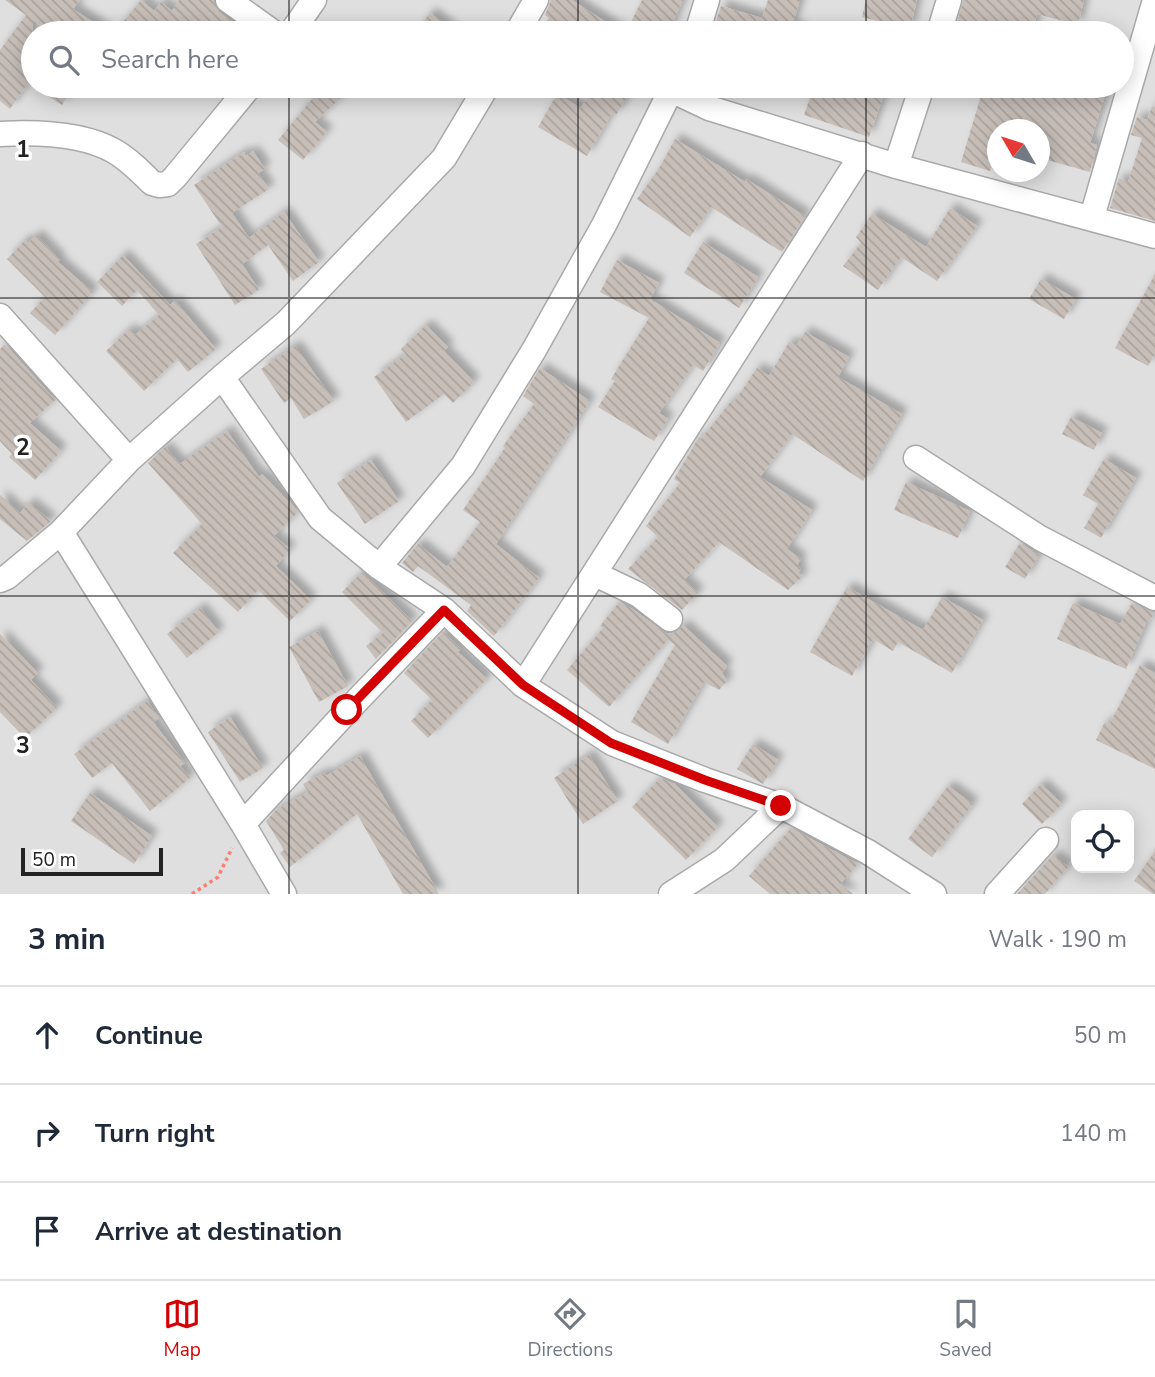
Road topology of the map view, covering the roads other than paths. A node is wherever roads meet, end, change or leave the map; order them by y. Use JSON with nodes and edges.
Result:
{"nodes":[{"id":1,"x":228,"y":0,"type":"edge"},
{"id":2,"x":314,"y":0,"type":"edge"},
{"id":3,"x":536,"y":0,"type":"edge"},
{"id":4,"x":707,"y":0,"type":"edge"},
{"id":5,"x":949,"y":0,"type":"edge"},
{"id":6,"x":1155,"y":0,"type":"edge"},
{"id":7,"x":257,"y":21,"type":"edge"},
{"id":8,"x":299,"y":21,"type":"edge"},
{"id":9,"x":524,"y":21,"type":"edge"},
{"id":10,"x":701,"y":21,"type":"edge"},
{"id":11,"x":943,"y":21,"type":"edge"},
{"id":12,"x":1134,"y":72,"type":"edge"},
{"id":13,"x":240,"y":98,"type":"edge"},
{"id":14,"x":480,"y":98,"type":"edge"},
{"id":15,"x":668,"y":98,"type":"edge"},
{"id":16,"x":691,"y":98,"type":"edge"},
{"id":17,"x":918,"y":98,"type":"edge"},
{"id":18,"x":1127,"y":98,"type":"edge"},
{"id":19,"x":0,"y":134,"type":"edge"},
{"id":20,"x":862,"y":154,"type":"junction"},
{"id":21,"x":896,"y":166,"type":"junction"},
{"id":22,"x":1092,"y":217,"type":"junction"},
{"id":23,"x":1155,"y":236,"type":"edge"},
{"id":24,"x":0,"y":316,"type":"edge"},
{"id":25,"x":222,"y":377,"type":"junction"},
{"id":26,"x":916,"y":458,"type":"dead end"},
{"id":27,"x":129,"y":460,"type":"junction"},
{"id":28,"x":61,"y":532,"type":"junction"},
{"id":29,"x":379,"y":568,"type":"junction"},
{"id":30,"x":595,"y":574,"type":"junction"},
{"id":31,"x":0,"y":580,"type":"edge"},
{"id":32,"x":1155,"y":598,"type":"edge"},
{"id":33,"x":444,"y":610,"type":"junction"},
{"id":34,"x":670,"y":619,"type":"dead end"},
{"id":35,"x":523,"y":685,"type":"junction"},
{"id":36,"x":781,"y":806,"type":"junction"},
{"id":37,"x":243,"y":824,"type":"junction"},
{"id":38,"x":1046,"y":840,"type":"dead end"},
{"id":39,"x":284,"y":894,"type":"edge"},
{"id":40,"x":670,"y":894,"type":"edge"},
{"id":41,"x":934,"y":894,"type":"edge"},
{"id":42,"x":996,"y":894,"type":"edge"}],
"edges":[{"from":1,"to":7,"type":"street"},
{"from":2,"to":8,"type":"street"},
{"from":3,"to":9,"type":"street"},
{"from":4,"to":10,"type":"street"},
{"from":5,"to":11,"type":"street"},
{"from":6,"to":12,"type":"street"},
{"from":13,"to":19,"type":"street"},
{"from":14,"to":25,"type":"street"},
{"from":15,"to":29,"type":"street"},
{"from":16,"to":20,"type":"street"},
{"from":17,"to":21,"type":"street"},
{"from":18,"to":22,"type":"street"},
{"from":20,"to":21,"type":"street"},
{"from":20,"to":30,"type":"street"},
{"from":21,"to":22,"type":"street"},
{"from":22,"to":23,"type":"street"},
{"from":24,"to":27,"type":"street"},
{"from":25,"to":27,"type":"street"},
{"from":25,"to":29,"type":"street"},
{"from":26,"to":32,"type":"street"},
{"from":27,"to":28,"type":"street"},
{"from":28,"to":31,"type":"street"},
{"from":28,"to":37,"type":"street"},
{"from":29,"to":33,"type":"street"},
{"from":30,"to":34,"type":"street"},
{"from":30,"to":35,"type":"street"},
{"from":33,"to":35,"type":"street"},
{"from":33,"to":37,"type":"street"},
{"from":35,"to":36,"type":"street"},
{"from":36,"to":40,"type":"street"},
{"from":36,"to":41,"type":"street"},
{"from":37,"to":39,"type":"street"},
{"from":38,"to":42,"type":"street"}]}
